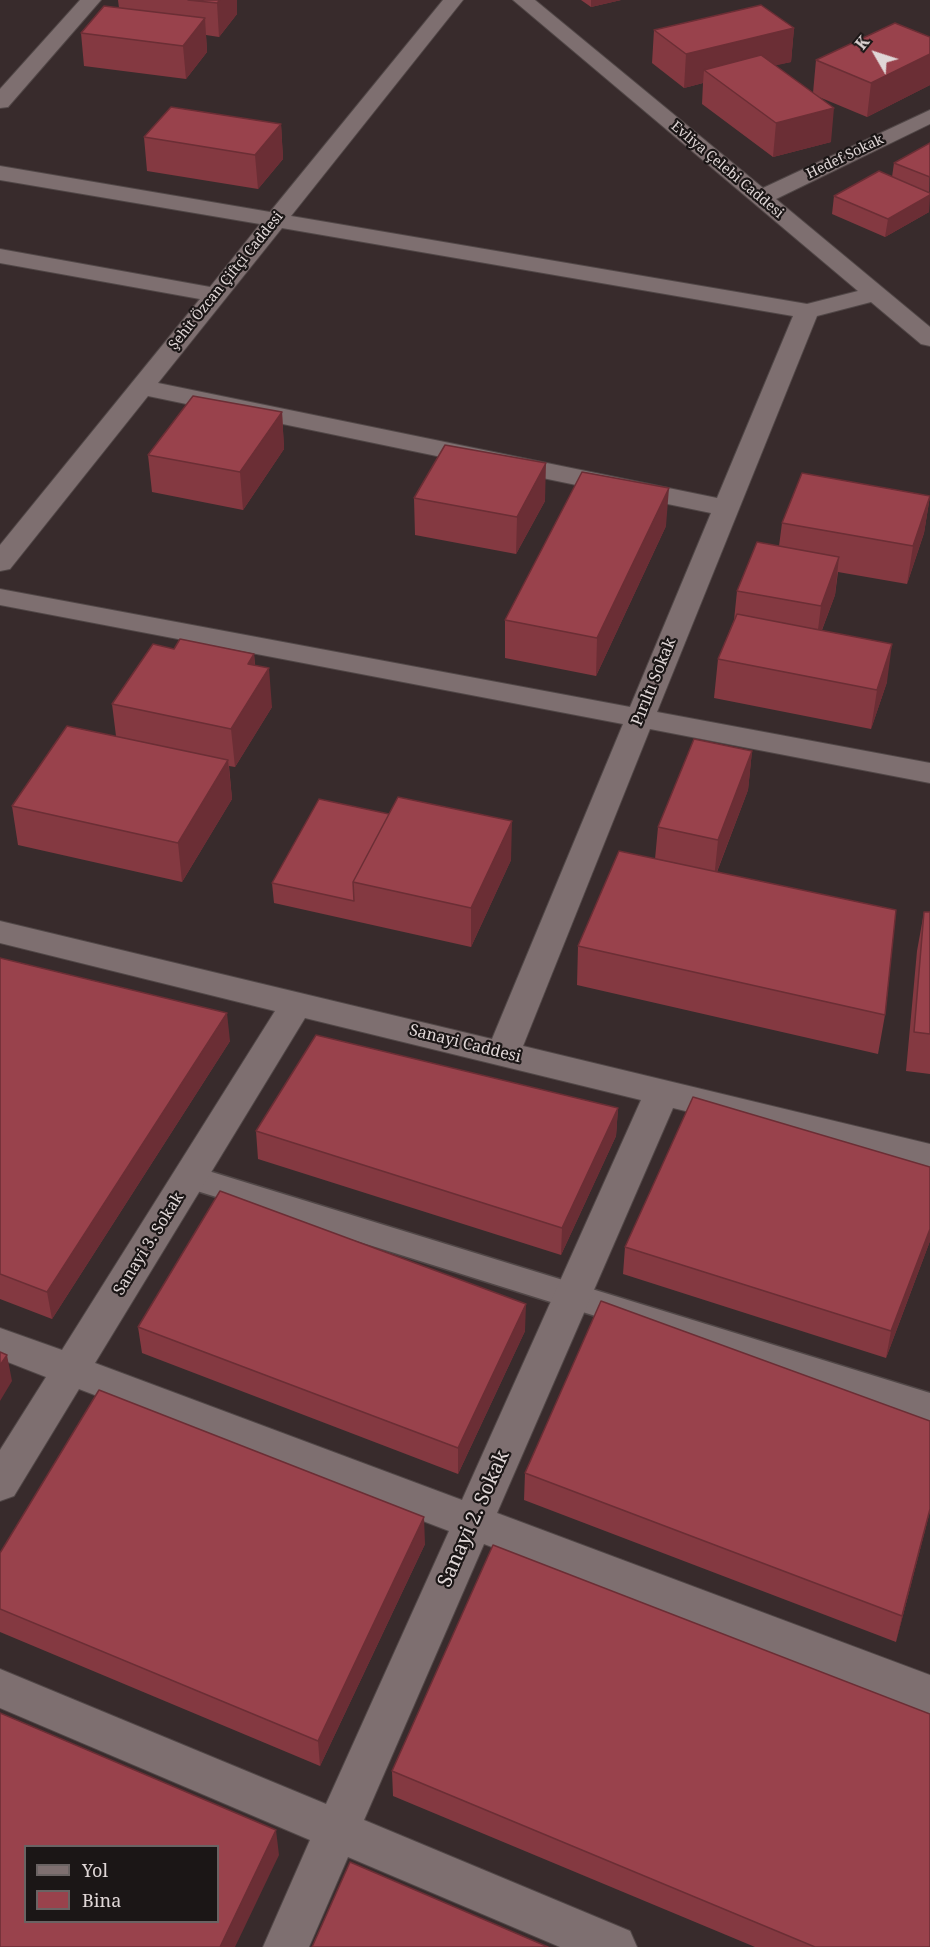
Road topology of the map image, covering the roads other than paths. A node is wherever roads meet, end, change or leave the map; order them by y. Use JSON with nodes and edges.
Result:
{"nodes":[{"id":1,"x":91,"y":0,"type":"edge"},
{"id":2,"x":453,"y":0,"type":"edge"},
{"id":3,"x":524,"y":0,"type":"edge"},
{"id":4,"x":0,"y":102,"type":"edge"},
{"id":5,"x":930,"y":116,"type":"edge"},
{"id":6,"x":0,"y":173,"type":"edge"},
{"id":7,"x":761,"y":198,"type":"junction"},
{"id":8,"x":276,"y":220,"type":"junction"},
{"id":9,"x":0,"y":256,"type":"edge"},
{"id":10,"x":876,"y":294,"type":"junction"},
{"id":11,"x":215,"y":295,"type":"junction"},
{"id":12,"x":807,"y":311,"type":"junction"},
{"id":13,"x":930,"y":339,"type":"edge"},
{"id":14,"x":141,"y":387,"type":"junction"},
{"id":15,"x":726,"y":508,"type":"junction"},
{"id":16,"x":0,"y":563,"type":"edge"},
{"id":17,"x":0,"y":597,"type":"edge"},
{"id":18,"x":639,"y":719,"type":"junction"},
{"id":19,"x":930,"y":773,"type":"edge"},
{"id":20,"x":0,"y":932,"type":"edge"},
{"id":21,"x":297,"y":1003,"type":"junction"},
{"id":22,"x":502,"y":1053,"type":"junction"},
{"id":23,"x":662,"y":1092,"type":"junction"},
{"id":24,"x":930,"y":1157,"type":"edge"},
{"id":25,"x":189,"y":1177,"type":"junction"},
{"id":26,"x":571,"y":1297,"type":"junction"},
{"id":27,"x":0,"y":1343,"type":"edge"},
{"id":28,"x":71,"y":1370,"type":"junction"},
{"id":29,"x":930,"y":1407,"type":"edge"},
{"id":30,"x":0,"y":1484,"type":"edge"},
{"id":31,"x":473,"y":1522,"type":"junction"},
{"id":32,"x":0,"y":1688,"type":"edge"},
{"id":33,"x":930,"y":1695,"type":"edge"},
{"id":34,"x":337,"y":1830,"type":"junction"},
{"id":35,"x":285,"y":1947,"type":"edge"},
{"id":36,"x":614,"y":1947,"type":"edge"}],
"edges":[{"from":1,"to":4,"type":"street"},
{"from":2,"to":8,"type":"street","name":"Şehit Özcan Çiftçi Caddesi"},
{"from":3,"to":7,"type":"street","name":"Evliya Çelebi Caddesi"},
{"from":5,"to":7,"type":"street","name":"Hedef Sokak"},
{"from":6,"to":8,"type":"street"},
{"from":7,"to":10,"type":"street","name":"Evliya Çelebi Caddesi"},
{"from":8,"to":11,"type":"street","name":"Şehit Özcan Çiftçi Caddesi"},
{"from":8,"to":12,"type":"street"},
{"from":9,"to":11,"type":"street"},
{"from":10,"to":12,"type":"street"},
{"from":10,"to":13,"type":"street","name":"Evliya Çelebi Caddesi"},
{"from":11,"to":14,"type":"street","name":"Şehit Özcan Çiftçi Caddesi"},
{"from":12,"to":15,"type":"street","name":"Pırıltı Sokak"},
{"from":14,"to":15,"type":"street"},
{"from":14,"to":16,"type":"street","name":"Şehit Özcan Çiftçi Caddesi"},
{"from":15,"to":18,"type":"street","name":"Pırıltı Sokak"},
{"from":17,"to":18,"type":"street"},
{"from":18,"to":19,"type":"street"},
{"from":18,"to":22,"type":"street","name":"Pırıltı Sokak"},
{"from":20,"to":21,"type":"street","name":"Sanayi Caddesi"},
{"from":21,"to":22,"type":"street","name":"Sanayi Caddesi"},
{"from":21,"to":25,"type":"street","name":"Sanayi 3. Sokak"},
{"from":22,"to":23,"type":"street","name":"Sanayi Caddesi"},
{"from":23,"to":24,"type":"street","name":"Sanayi Caddesi"},
{"from":23,"to":26,"type":"street","name":"Sanayi 2. Sokak"},
{"from":25,"to":26,"type":"lane"},
{"from":25,"to":28,"type":"street","name":"Sanayi 3. Sokak"},
{"from":26,"to":29,"type":"lane"},
{"from":26,"to":31,"type":"street","name":"Sanayi 2. Sokak"},
{"from":27,"to":28,"type":"street"},
{"from":28,"to":30,"type":"street","name":"Sanayi 3. Sokak"},
{"from":28,"to":31,"type":"street"},
{"from":31,"to":33,"type":"street"},
{"from":31,"to":34,"type":"street","name":"Sanayi 2. Sokak"},
{"from":32,"to":34,"type":"street"},
{"from":34,"to":35,"type":"street","name":"Sanayi 2. Sokak"},
{"from":34,"to":36,"type":"street"}]}
